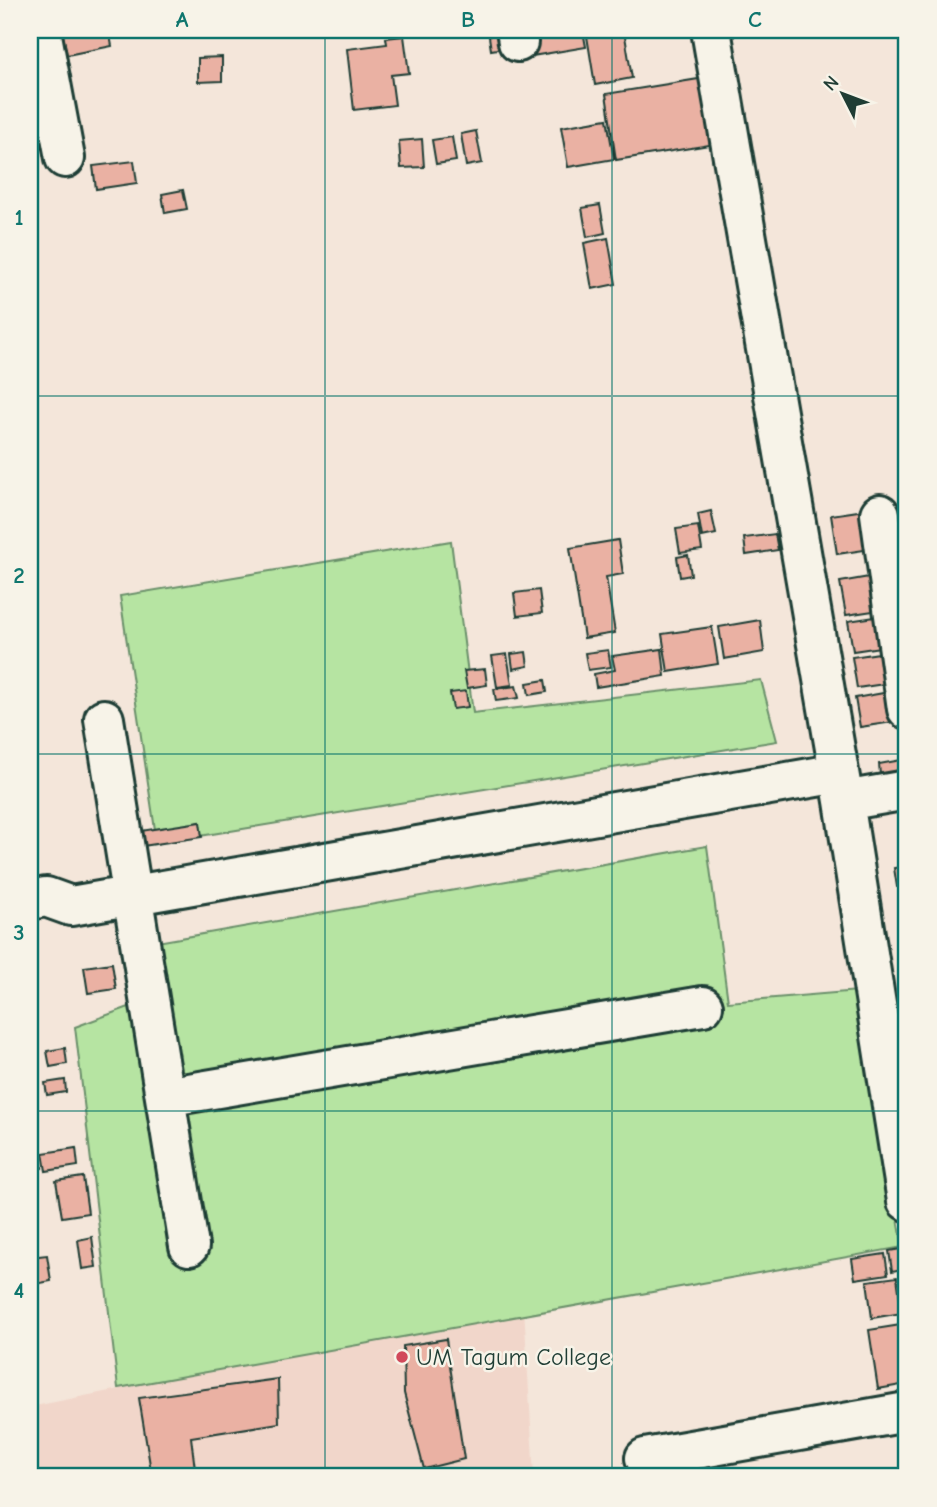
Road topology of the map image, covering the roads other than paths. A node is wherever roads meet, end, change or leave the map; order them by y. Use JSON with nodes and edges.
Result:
{"nodes":[{"id":1,"x":41,"y":30,"type":"edge"},
{"id":2,"x":711,"y":30,"type":"edge"},
{"id":3,"x":65,"y":158,"type":"dead end"},
{"id":4,"x":880,"y":514,"type":"dead end"},
{"id":5,"x":897,"y":562,"type":"edge"},
{"id":6,"x":906,"y":688,"type":"edge"},
{"id":7,"x":104,"y":719,"type":"dead end"},
{"id":8,"x":841,"y":787,"type":"junction"},
{"id":9,"x":907,"y":790,"type":"edge"},
{"id":10,"x":132,"y":896,"type":"junction"},
{"id":11,"x":30,"y":900,"type":"edge"},
{"id":12,"x":71,"y":906,"type":"junction"},
{"id":13,"x":30,"y":926,"type":"edge"},
{"id":14,"x":703,"y":1006,"type":"dead end"},
{"id":15,"x":165,"y":1097,"type":"junction"},
{"id":16,"x":907,"y":1201,"type":"edge"},
{"id":17,"x":189,"y":1246,"type":"dead end"},
{"id":18,"x":907,"y":1412,"type":"edge"},
{"id":19,"x":645,"y":1458,"type":"dead end"}],
"edges":[{"from":1,"to":3,"type":"street"},
{"from":2,"to":8,"type":"street"},
{"from":4,"to":5,"type":"street"},
{"from":5,"to":6,"type":"street"},
{"from":7,"to":10,"type":"street"},
{"from":8,"to":9,"type":"street"},
{"from":8,"to":10,"type":"street"},
{"from":8,"to":16,"type":"street"},
{"from":10,"to":12,"type":"street"},
{"from":10,"to":15,"type":"street"},
{"from":11,"to":12,"type":"street"},
{"from":12,"to":13,"type":"street"},
{"from":14,"to":15,"type":"street"},
{"from":15,"to":17,"type":"street"},
{"from":18,"to":19,"type":"street"}]}
